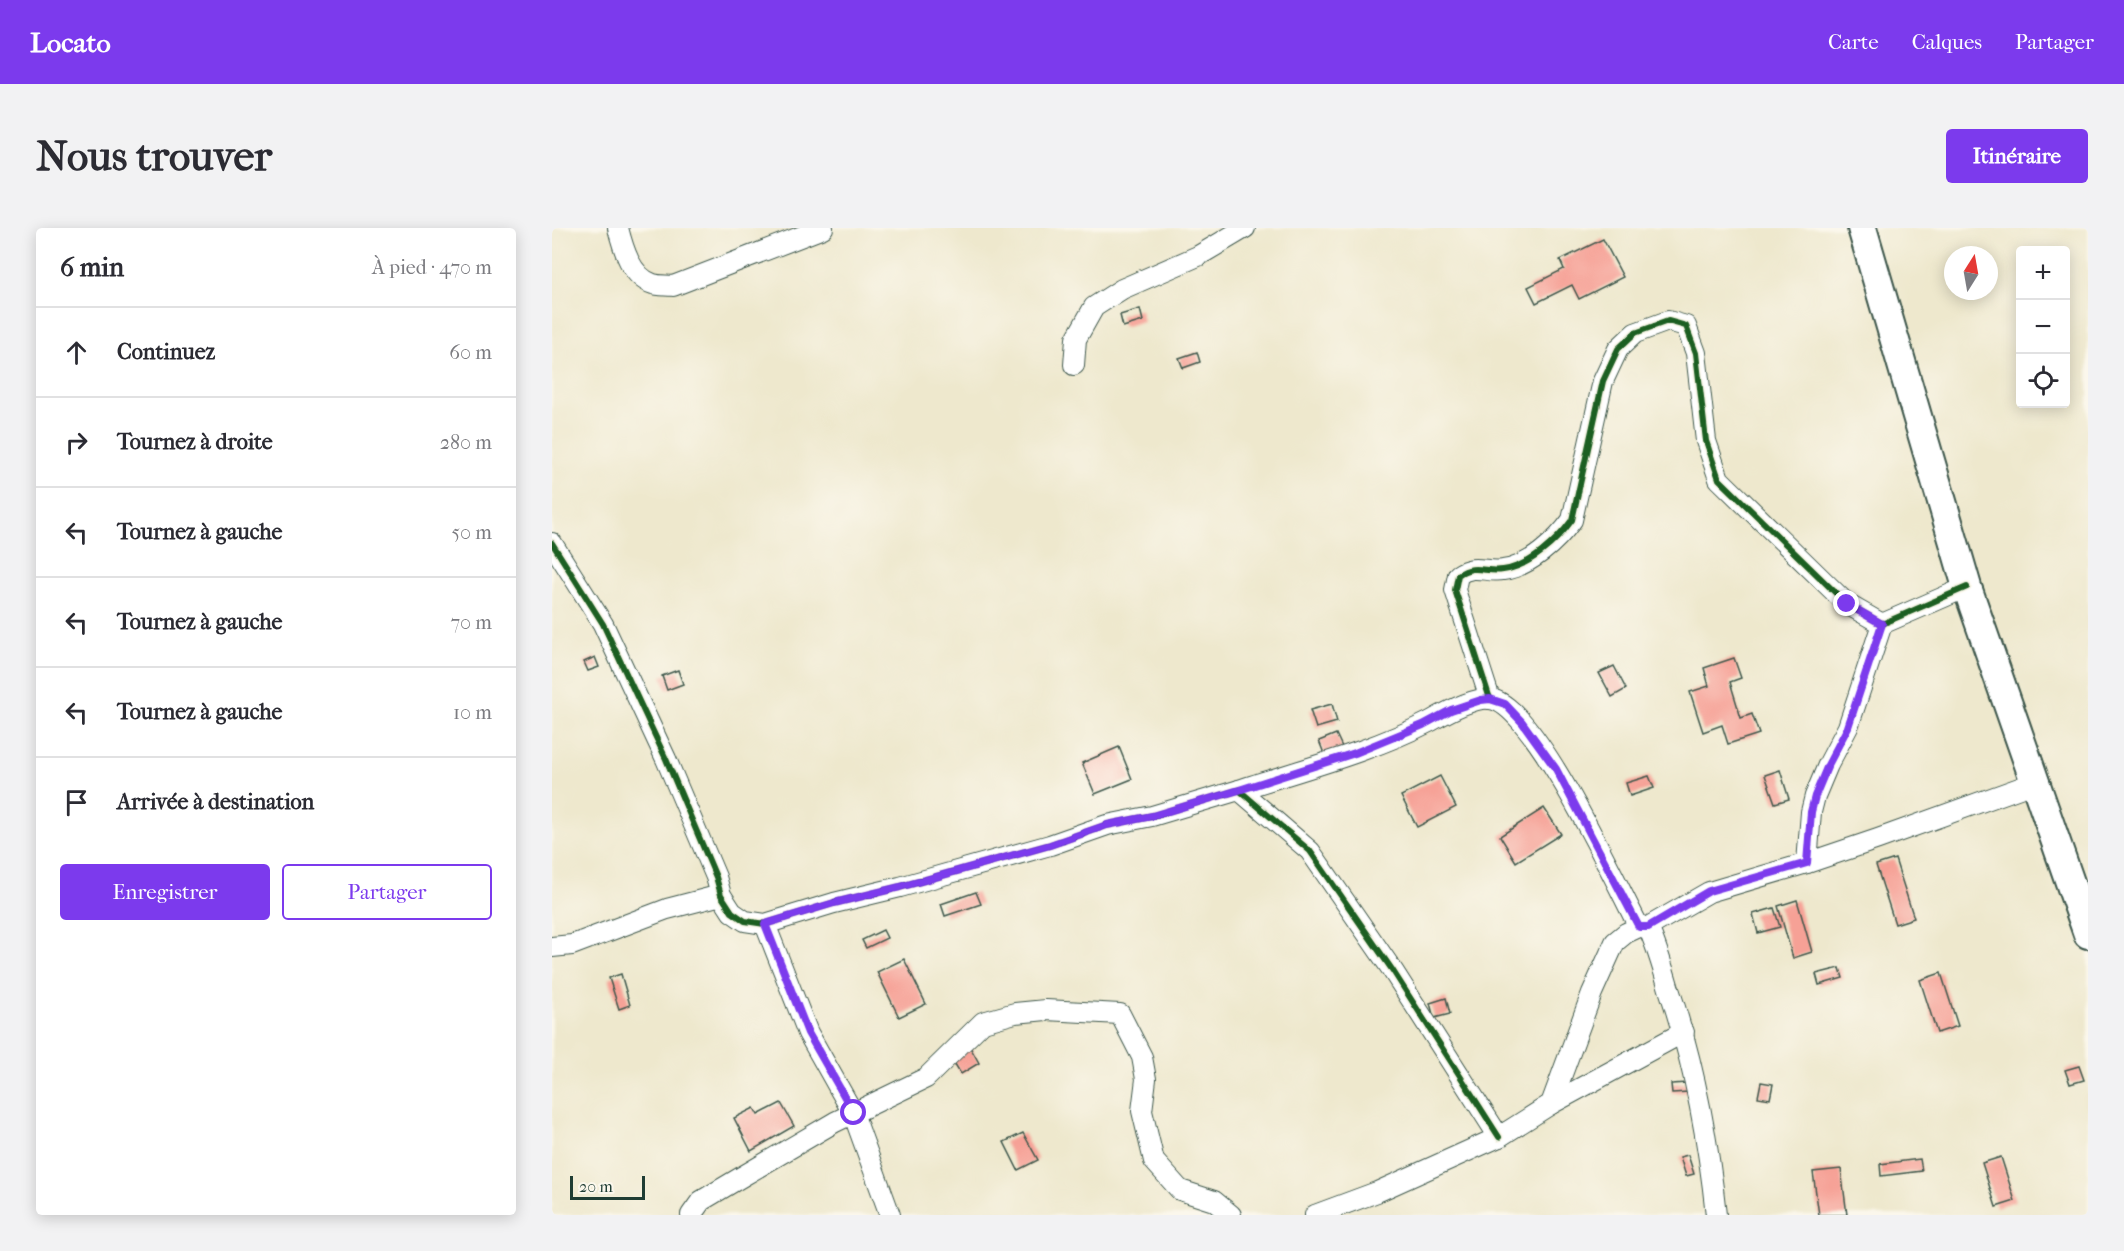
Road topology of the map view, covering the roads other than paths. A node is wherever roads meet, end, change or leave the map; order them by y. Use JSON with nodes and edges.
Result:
{"nodes":[{"id":1,"x":618,"y":228,"type":"edge"},
{"id":2,"x":823,"y":228,"type":"edge"},
{"id":3,"x":1245,"y":228,"type":"edge"},
{"id":4,"x":1862,"y":228,"type":"edge"},
{"id":5,"x":1074,"y":365,"type":"dead end"},
{"id":6,"x":552,"y":543,"type":"edge"},
{"id":7,"x":1967,"y":587,"type":"junction"},
{"id":8,"x":1882,"y":624,"type":"junction"},
{"id":9,"x":1490,"y":699,"type":"junction"},
{"id":10,"x":2036,"y":782,"type":"junction"},
{"id":11,"x":1239,"y":790,"type":"junction"},
{"id":12,"x":1807,"y":863,"type":"junction"},
{"id":13,"x":721,"y":895,"type":"junction"},
{"id":14,"x":765,"y":924,"type":"junction"},
{"id":15,"x":1643,"y":927,"type":"junction"},
{"id":16,"x":2088,"y":934,"type":"edge"},
{"id":17,"x":552,"y":946,"type":"edge"},
{"id":18,"x":1684,"y":1032,"type":"junction"},
{"id":19,"x":1551,"y":1104,"type":"junction"},
{"id":20,"x":854,"y":1113,"type":"junction"},
{"id":21,"x":1499,"y":1137,"type":"junction"},
{"id":22,"x":692,"y":1215,"type":"edge"},
{"id":23,"x":890,"y":1215,"type":"edge"},
{"id":24,"x":1231,"y":1215,"type":"edge"},
{"id":25,"x":1315,"y":1215,"type":"edge"},
{"id":26,"x":1716,"y":1215,"type":"edge"}],
"edges":[{"from":1,"to":2,"type":"street"},
{"from":3,"to":5,"type":"street"},
{"from":4,"to":7,"type":"main road"},
{"from":6,"to":13,"type":"street"},
{"from":7,"to":8,"type":"street"},
{"from":7,"to":10,"type":"main road"},
{"from":8,"to":9,"type":"street"},
{"from":8,"to":12,"type":"street"},
{"from":9,"to":11,"type":"street"},
{"from":9,"to":15,"type":"street"},
{"from":10,"to":12,"type":"street"},
{"from":10,"to":16,"type":"main road"},
{"from":11,"to":14,"type":"street"},
{"from":11,"to":21,"type":"street"},
{"from":12,"to":15,"type":"street"},
{"from":13,"to":14,"type":"street"},
{"from":13,"to":17,"type":"street"},
{"from":14,"to":20,"type":"street"},
{"from":15,"to":18,"type":"street"},
{"from":15,"to":19,"type":"street"},
{"from":18,"to":19,"type":"street"},
{"from":18,"to":26,"type":"street"},
{"from":19,"to":21,"type":"street"},
{"from":20,"to":22,"type":"street"},
{"from":20,"to":23,"type":"street"},
{"from":20,"to":24,"type":"street"},
{"from":21,"to":25,"type":"street"}]}
